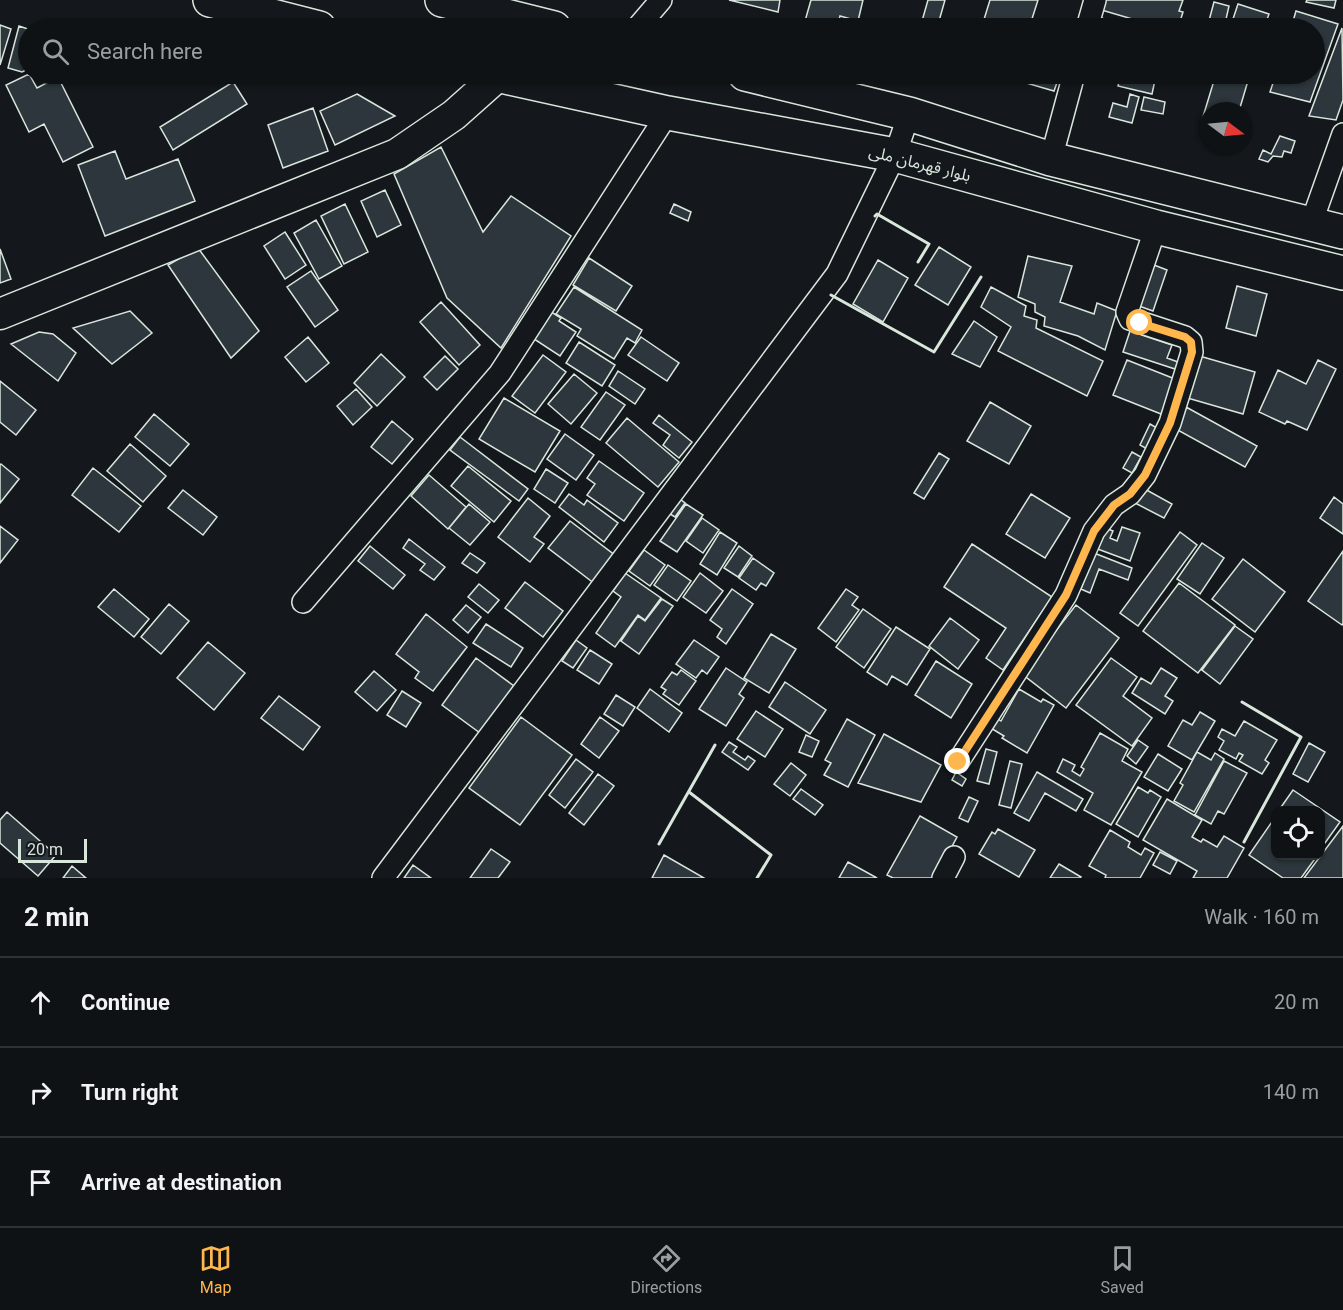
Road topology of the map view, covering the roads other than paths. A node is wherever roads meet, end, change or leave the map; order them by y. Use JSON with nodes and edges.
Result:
{"nodes":[{"id":1,"x":210,"y":0,"type":"edge"},
{"id":2,"x":442,"y":0,"type":"edge"},
{"id":3,"x":661,"y":0,"type":"edge"},
{"id":4,"x":1095,"y":0,"type":"edge"},
{"id":5,"x":280,"y":18,"type":"edge"},
{"id":6,"x":496,"y":18,"type":"edge"},
{"id":7,"x":646,"y":18,"type":"edge"},
{"id":8,"x":1090,"y":18,"type":"edge"},
{"id":9,"x":487,"y":84,"type":"edge"},
{"id":10,"x":542,"y":84,"type":"edge"},
{"id":11,"x":786,"y":84,"type":"edge"},
{"id":12,"x":1071,"y":84,"type":"edge"},
{"id":13,"x":669,"y":113,"type":"junction"},
{"id":14,"x":909,"y":114,"type":"junction"},
{"id":15,"x":1343,"y":134,"type":"edge"},
{"id":16,"x":895,"y":155,"type":"junction"},
{"id":17,"x":1051,"y":159,"type":"junction"},
{"id":18,"x":1311,"y":224,"type":"junction"},
{"id":19,"x":1156,"y":227,"type":"junction"},
{"id":20,"x":1343,"y":232,"type":"edge"},
{"id":21,"x":1343,"y":273,"type":"edge"},
{"id":22,"x":0,"y":314,"type":"edge"},
{"id":23,"x":303,"y":602,"type":"dead end"},
{"id":24,"x":958,"y":762,"type":"dead end"},
{"id":25,"x":954,"y":857,"type":"dead end"},
{"id":26,"x":383,"y":878,"type":"edge"},
{"id":27,"x":943,"y":878,"type":"edge"}],
"edges":[{"from":1,"to":5,"type":"highway"},
{"from":2,"to":6,"type":"highway"},
{"from":3,"to":7,"type":"street"},
{"from":4,"to":8,"type":"street"},
{"from":9,"to":22,"type":"street"},
{"from":10,"to":13,"type":"highway","name":"بلوار قهرمان ملی"},
{"from":11,"to":14,"type":"highway"},
{"from":12,"to":17,"type":"street"},
{"from":13,"to":16,"type":"highway","name":"بلوار قهرمان ملی"},
{"from":13,"to":23,"type":"street"},
{"from":14,"to":16,"type":"street"},
{"from":14,"to":17,"type":"highway"},
{"from":15,"to":18,"type":"street"},
{"from":16,"to":19,"type":"highway","name":"بلوار قهرمان ملی"},
{"from":16,"to":26,"type":"street"},
{"from":17,"to":18,"type":"highway"},
{"from":18,"to":20,"type":"highway"},
{"from":19,"to":21,"type":"highway","name":"بلوار قهرمان ملی"},
{"from":19,"to":24,"type":"street"},
{"from":25,"to":27,"type":"street"}]}
